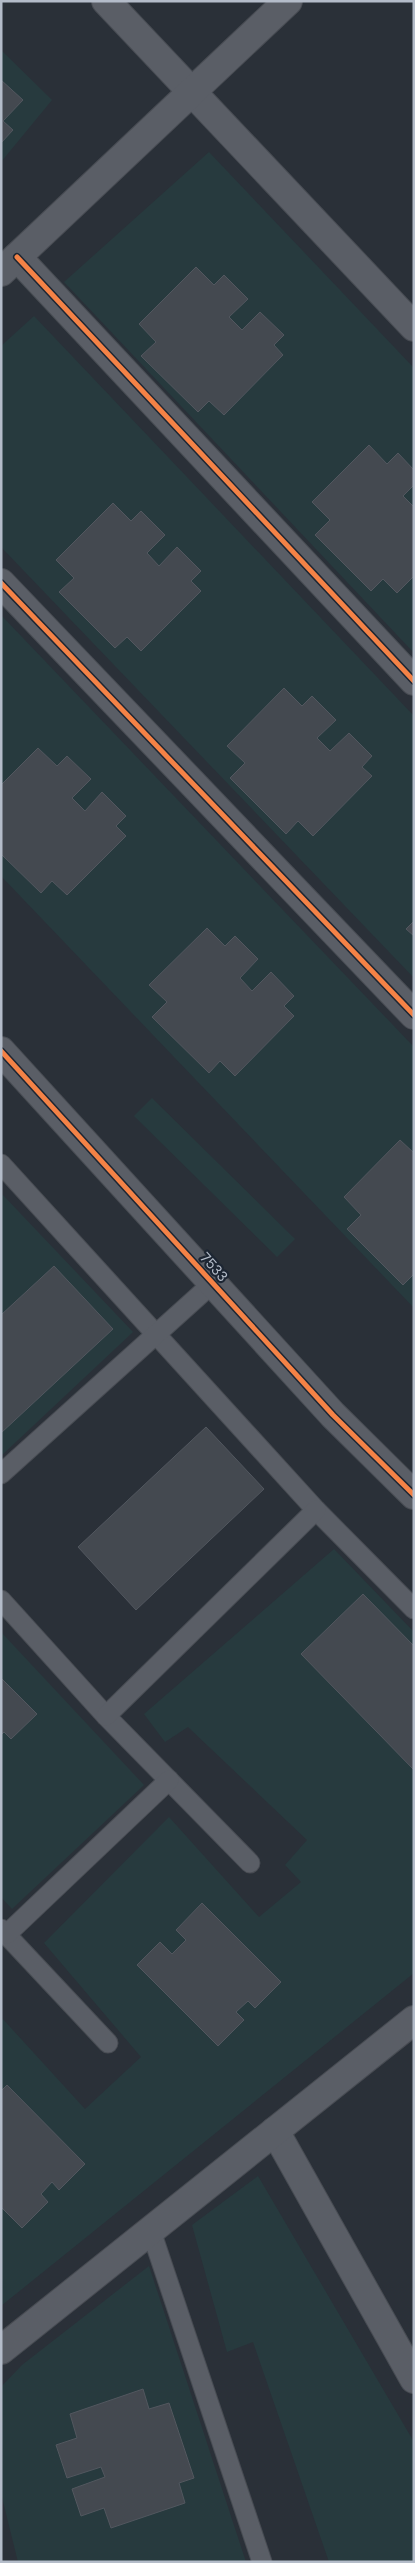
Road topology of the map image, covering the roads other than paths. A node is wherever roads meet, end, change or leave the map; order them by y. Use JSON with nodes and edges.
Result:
{"nodes":[{"id":1,"x":106,"y":1,"type":"edge"},
{"id":2,"x":288,"y":1,"type":"edge"},
{"id":3,"x":193,"y":92,"type":"junction"},
{"id":4,"x":9,"y":265,"type":"edge"},
{"id":5,"x":414,"y":327,"type":"edge"},
{"id":6,"x":1,"y":583,"type":"edge"},
{"id":7,"x":414,"y":681,"type":"edge"},
{"id":8,"x":414,"y":1015,"type":"edge"},
{"id":9,"x":1,"y":1050,"type":"edge"},
{"id":10,"x":1,"y":1164,"type":"edge"},
{"id":11,"x":213,"y":1283,"type":"junction"},
{"id":12,"x":156,"y":1334,"type":"junction"},
{"id":13,"x":1,"y":1474,"type":"edge"},
{"id":14,"x":414,"y":1495,"type":"edge"},
{"id":15,"x":316,"y":1510,"type":"junction"},
{"id":16,"x":1,"y":1600,"type":"edge"},
{"id":17,"x":414,"y":1609,"type":"edge"},
{"id":18,"x":106,"y":1716,"type":"junction"},
{"id":19,"x":168,"y":1780,"type":"junction"},
{"id":20,"x":250,"y":1863,"type":"dead end"},
{"id":21,"x":4,"y":1932,"type":"edge"},
{"id":22,"x":414,"y":2020,"type":"edge"},
{"id":23,"x":108,"y":2043,"type":"dead end"},
{"id":24,"x":275,"y":2131,"type":"junction"},
{"id":25,"x":151,"y":2231,"type":"junction"},
{"id":26,"x":1,"y":2350,"type":"edge"},
{"id":27,"x":414,"y":2379,"type":"edge"},
{"id":28,"x":262,"y":2562,"type":"edge"}],
"edges":[{"from":1,"to":3,"type":"street"},
{"from":2,"to":3,"type":"street"},
{"from":3,"to":4,"type":"street"},
{"from":3,"to":5,"type":"street"},
{"from":4,"to":7,"type":"street"},
{"from":6,"to":8,"type":"street"},
{"from":9,"to":11,"type":"street","name":"7533"},
{"from":10,"to":12,"type":"lane"},
{"from":11,"to":12,"type":"lane"},
{"from":11,"to":14,"type":"street","name":"7533"},
{"from":12,"to":13,"type":"lane"},
{"from":12,"to":15,"type":"lane"},
{"from":15,"to":17,"type":"lane"},
{"from":15,"to":18,"type":"lane"},
{"from":16,"to":18,"type":"lane"},
{"from":18,"to":19,"type":"lane"},
{"from":19,"to":20,"type":"lane"},
{"from":19,"to":21,"type":"lane"},
{"from":21,"to":23,"type":"lane"},
{"from":22,"to":24,"type":"street"},
{"from":24,"to":25,"type":"street"},
{"from":24,"to":27,"type":"street"},
{"from":25,"to":26,"type":"street"},
{"from":25,"to":28,"type":"lane"}]}
